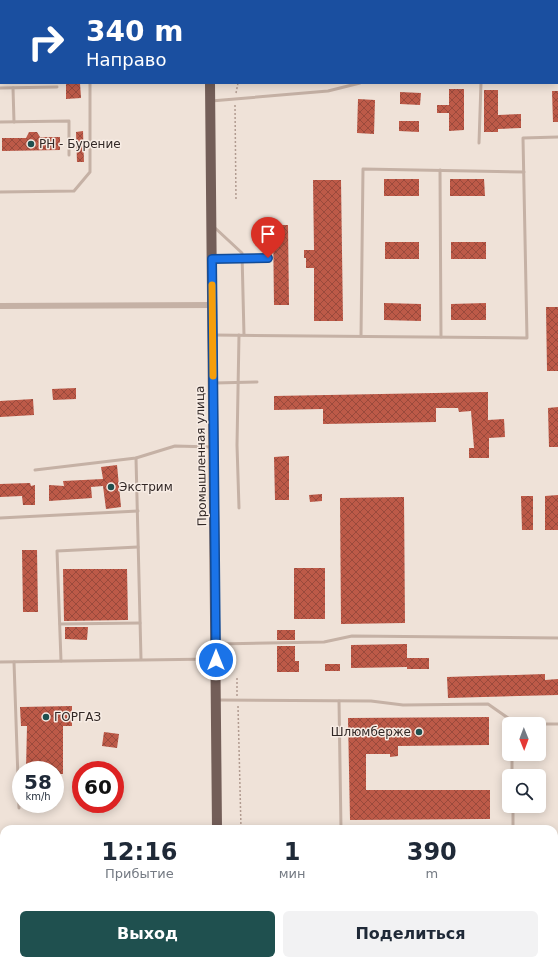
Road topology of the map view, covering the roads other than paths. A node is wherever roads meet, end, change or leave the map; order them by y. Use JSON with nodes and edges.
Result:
{"nodes":[{"id":1,"x":90,"y":84,"type":"edge"},
{"id":2,"x":210,"y":84,"type":"edge"},
{"id":3,"x":356,"y":84,"type":"edge"},
{"id":4,"x":481,"y":84,"type":"edge"},
{"id":5,"x":58,"y":87,"type":"dead end"},
{"id":6,"x":0,"y":88,"type":"edge"},
{"id":7,"x":13,"y":88,"type":"junction"},
{"id":8,"x":210,"y":101,"type":"junction"},
{"id":9,"x":0,"y":122,"type":"edge"},
{"id":10,"x":14,"y":122,"type":"junction"},
{"id":11,"x":558,"y":137,"type":"edge"},
{"id":12,"x":479,"y":142,"type":"dead end"},
{"id":13,"x":69,"y":155,"type":"dead end"},
{"id":14,"x":440,"y":170,"type":"junction"},
{"id":15,"x":524,"y":172,"type":"junction"},
{"id":16,"x":0,"y":192,"type":"edge"},
{"id":17,"x":211,"y":224,"type":"junction"},
{"id":18,"x":242,"y":258,"type":"junction"},
{"id":19,"x":268,"y":258,"type":"dead end"},
{"id":20,"x":212,"y":259,"type":"junction"},
{"id":21,"x":212,"y":305,"type":"junction"},
{"id":22,"x":0,"y":306,"type":"edge"},
{"id":23,"x":212,"y":335,"type":"junction"},
{"id":24,"x":239,"y":335,"type":"junction"},
{"id":25,"x":244,"y":335,"type":"junction"},
{"id":26,"x":361,"y":336,"type":"junction"},
{"id":27,"x":441,"y":337,"type":"junction"},
{"id":28,"x":257,"y":382,"type":"dead end"},
{"id":29,"x":213,"y":383,"type":"junction"},
{"id":30,"x":239,"y":383,"type":"junction"},
{"id":31,"x":213,"y":447,"type":"junction"},
{"id":32,"x":136,"y":458,"type":"junction"},
{"id":33,"x":35,"y":470,"type":"dead end"},
{"id":34,"x":239,"y":508,"type":"dead end"},
{"id":35,"x":138,"y":511,"type":"junction"},
{"id":36,"x":0,"y":518,"type":"edge"},
{"id":37,"x":138,"y":547,"type":"junction"},
{"id":38,"x":140,"y":622,"type":"junction"},
{"id":39,"x":60,"y":624,"type":"junction"},
{"id":40,"x":558,"y":638,"type":"edge"},
{"id":41,"x":215,"y":644,"type":"junction"},
{"id":42,"x":141,"y":659,"type":"junction"},
{"id":43,"x":216,"y":660,"type":"junction"},
{"id":44,"x":61,"y":661,"type":"junction"},
{"id":45,"x":0,"y":662,"type":"edge"},
{"id":46,"x":14,"y":662,"type":"junction"},
{"id":47,"x":216,"y":700,"type":"junction"},
{"id":48,"x":339,"y":700,"type":"junction"},
{"id":49,"x":506,"y":717,"type":"edge"},
{"id":50,"x":546,"y":724,"type":"edge"},
{"id":51,"x":558,"y":724,"type":"edge"},
{"id":52,"x":17,"y":761,"type":"edge"},
{"id":53,"x":513,"y":813,"type":"edge"},
{"id":54,"x":217,"y":825,"type":"edge"},
{"id":55,"x":341,"y":825,"type":"edge"},
{"id":56,"x":513,"y":825,"type":"edge"}],
"edges":[{"from":1,"to":16,"type":"lane"},
{"from":2,"to":8,"type":"main road","name":"Промышленная улица"},
{"from":3,"to":8,"type":"lane"},
{"from":4,"to":12,"type":"lane"},
{"from":5,"to":7,"type":"lane"},
{"from":6,"to":7,"type":"lane"},
{"from":7,"to":10,"type":"lane"},
{"from":8,"to":17,"type":"main road","name":"Промышленная улица"},
{"from":9,"to":10,"type":"lane"},
{"from":10,"to":13,"type":"lane"},
{"from":11,"to":15,"type":"lane"},
{"from":14,"to":15,"type":"lane"},
{"from":14,"to":26,"type":"lane"},
{"from":14,"to":27,"type":"lane"},
{"from":15,"to":27,"type":"lane"},
{"from":17,"to":18,"type":"lane"},
{"from":17,"to":20,"type":"main road","name":"Промышленная улица"},
{"from":18,"to":19,"type":"lane"},
{"from":18,"to":20,"type":"lane"},
{"from":18,"to":25,"type":"lane"},
{"from":20,"to":21,"type":"main road","name":"Промышленная улица"},
{"from":21,"to":22,"type":"street"},
{"from":21,"to":23,"type":"main road","name":"Промышленная улица"},
{"from":23,"to":24,"type":"lane"},
{"from":23,"to":29,"type":"main road","name":"Промышленная улица"},
{"from":24,"to":25,"type":"lane"},
{"from":24,"to":30,"type":"lane"},
{"from":25,"to":26,"type":"lane"},
{"from":26,"to":27,"type":"lane"},
{"from":28,"to":30,"type":"lane"},
{"from":29,"to":30,"type":"lane"},
{"from":29,"to":31,"type":"main road","name":"Промышленная улица"},
{"from":30,"to":34,"type":"lane"},
{"from":31,"to":32,"type":"lane"},
{"from":31,"to":41,"type":"main road","name":"Промышленная улица"},
{"from":32,"to":33,"type":"lane"},
{"from":32,"to":35,"type":"lane"},
{"from":35,"to":36,"type":"lane"},
{"from":35,"to":37,"type":"lane"},
{"from":37,"to":38,"type":"lane"},
{"from":37,"to":39,"type":"lane"},
{"from":38,"to":39,"type":"lane"},
{"from":38,"to":42,"type":"lane"},
{"from":39,"to":44,"type":"lane"},
{"from":40,"to":41,"type":"lane"},
{"from":41,"to":43,"type":"main road","name":"Промышленная улица"},
{"from":42,"to":43,"type":"lane"},
{"from":42,"to":44,"type":"lane"},
{"from":43,"to":47,"type":"main road","name":"Промышленная улица"},
{"from":44,"to":46,"type":"lane"},
{"from":45,"to":46,"type":"lane"},
{"from":46,"to":52,"type":"lane"},
{"from":47,"to":48,"type":"lane"},
{"from":47,"to":54,"type":"main road","name":"Промышленная улица"},
{"from":48,"to":49,"type":"lane"},
{"from":48,"to":55,"type":"lane"},
{"from":50,"to":51,"type":"lane"},
{"from":53,"to":56,"type":"lane"}]}
